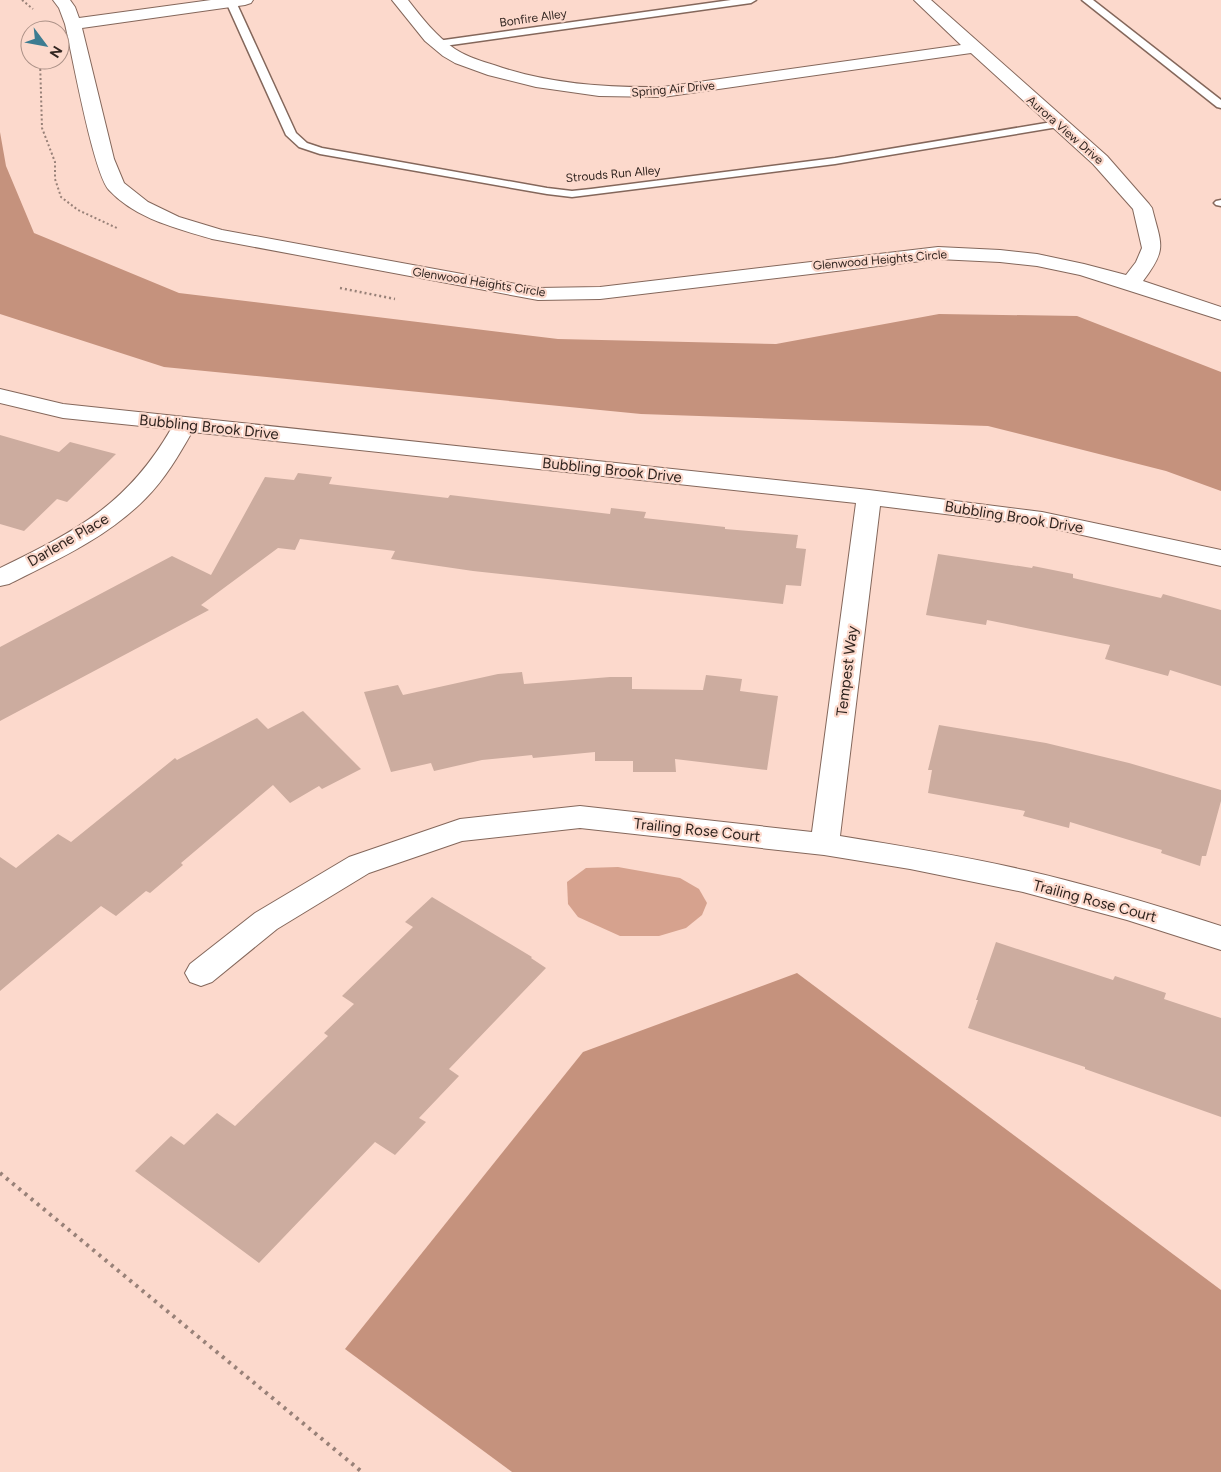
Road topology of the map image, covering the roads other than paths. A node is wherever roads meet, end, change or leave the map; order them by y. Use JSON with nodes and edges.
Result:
{"nodes":[{"id":1,"x":62,"y":0,"type":"edge"},
{"id":2,"x":400,"y":0,"type":"edge"},
{"id":3,"x":751,"y":0,"type":"edge"},
{"id":4,"x":922,"y":0,"type":"edge"},
{"id":5,"x":1087,"y":0,"type":"edge"},
{"id":6,"x":238,"y":1,"type":"edge"},
{"id":7,"x":73,"y":24,"type":"junction"},
{"id":8,"x":437,"y":44,"type":"junction"},
{"id":9,"x":974,"y":48,"type":"junction"},
{"id":10,"x":1220,"y":104,"type":"edge"},
{"id":11,"x":1058,"y":124,"type":"junction"},
{"id":12,"x":1130,"y":283,"type":"junction"},
{"id":13,"x":1221,"y":314,"type":"edge"},
{"id":14,"x":0,"y":396,"type":"edge"},
{"id":15,"x":186,"y":424,"type":"junction"},
{"id":16,"x":869,"y":497,"type":"junction"},
{"id":17,"x":1221,"y":558,"type":"edge"},
{"id":18,"x":1,"y":576,"type":"edge"},
{"id":19,"x":824,"y":844,"type":"junction"},
{"id":20,"x":1221,"y":938,"type":"edge"},
{"id":21,"x":201,"y":973,"type":"dead end"}],
"edges":[{"from":1,"to":7,"type":"street","name":"Glenwood Heights Circle"},
{"from":2,"to":8,"type":"street","name":"Spring Air Drive"},
{"from":3,"to":8,"type":"lane","name":"Bonfire Alley"},
{"from":4,"to":9,"type":"street","name":"Aurora View Drive"},
{"from":5,"to":10,"type":"lane"},
{"from":6,"to":7,"type":"street"},
{"from":6,"to":11,"type":"lane","name":"Strouds Run Alley"},
{"from":7,"to":12,"type":"street","name":"Glenwood Heights Circle"},
{"from":8,"to":9,"type":"street","name":"Spring Air Drive"},
{"from":9,"to":11,"type":"street","name":"Aurora View Drive"},
{"from":11,"to":12,"type":"street","name":"Aurora View Drive"},
{"from":12,"to":13,"type":"street","name":"Glenwood Heights Circle"},
{"from":14,"to":15,"type":"street","name":"Bubbling Brook Drive"},
{"from":15,"to":16,"type":"street","name":"Bubbling Brook Drive"},
{"from":15,"to":18,"type":"street","name":"Darlene Place"},
{"from":16,"to":17,"type":"street","name":"Bubbling Brook Drive"},
{"from":16,"to":19,"type":"street","name":"Tempest Way"},
{"from":19,"to":20,"type":"street","name":"Trailing Rose Court"},
{"from":19,"to":21,"type":"street","name":"Trailing Rose Court"}]}
